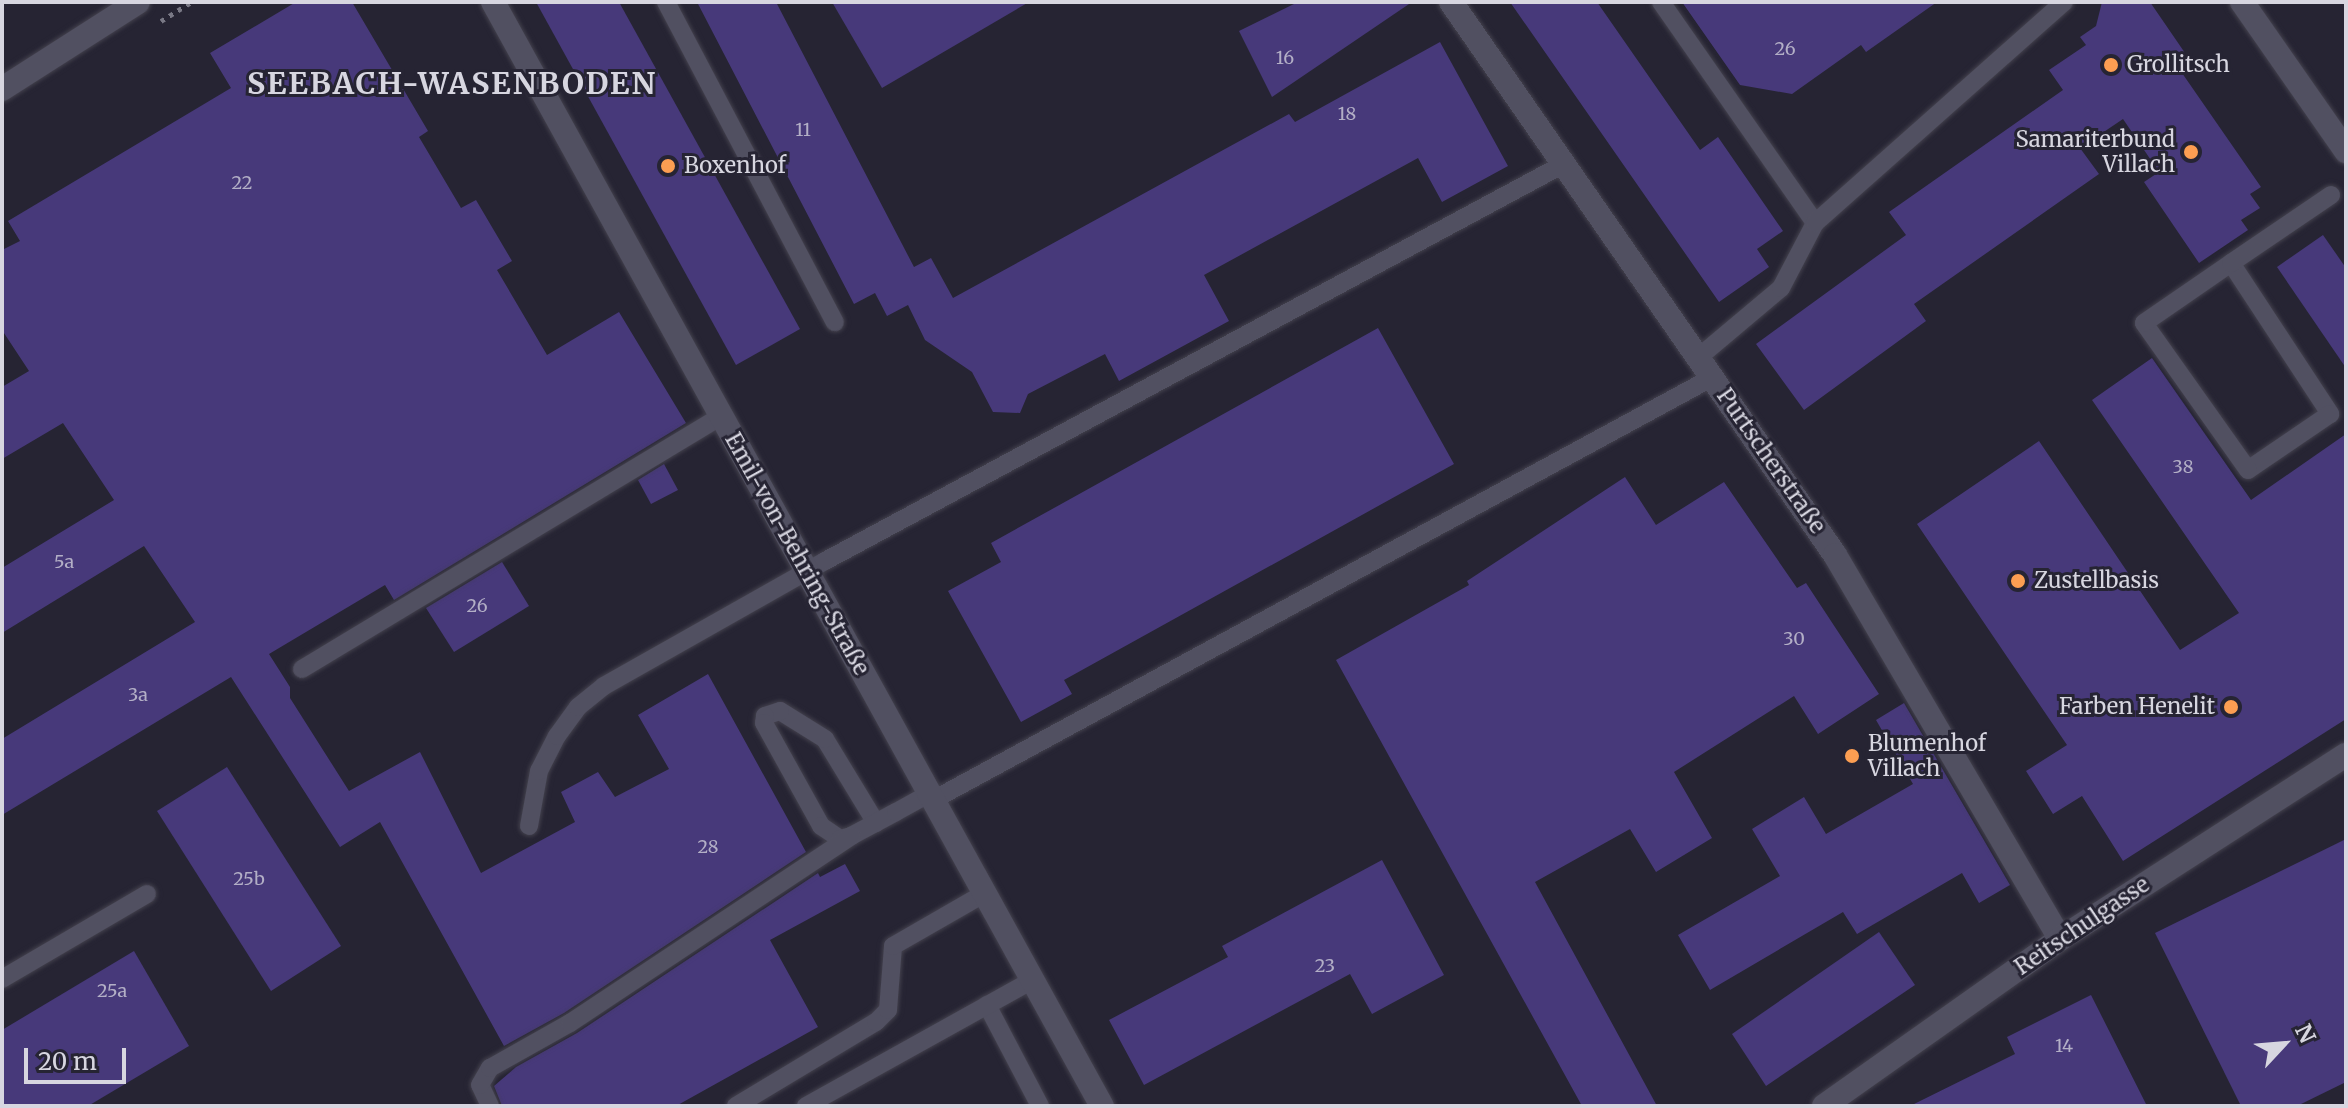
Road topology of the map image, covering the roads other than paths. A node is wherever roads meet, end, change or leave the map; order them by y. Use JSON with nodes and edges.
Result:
{"nodes":[{"id":1,"x":138,"y":2,"type":"edge"},
{"id":2,"x":493,"y":2,"type":"edge"},
{"id":3,"x":666,"y":2,"type":"edge"},
{"id":4,"x":1451,"y":2,"type":"edge"},
{"id":5,"x":1661,"y":2,"type":"edge"},
{"id":6,"x":2064,"y":2,"type":"edge"},
{"id":7,"x":2242,"y":2,"type":"edge"},
{"id":8,"x":2,"y":89,"type":"edge"},
{"id":9,"x":2346,"y":151,"type":"edge"},
{"id":10,"x":1564,"y":164,"type":"junction"},
{"id":11,"x":2331,"y":195,"type":"dead end"},
{"id":12,"x":1815,"y":223,"type":"junction"},
{"id":13,"x":2231,"y":263,"type":"junction"},
{"id":14,"x":835,"y":322,"type":"dead end"},
{"id":15,"x":1706,"y":367,"type":"junction"},
{"id":16,"x":721,"y":416,"type":"junction"},
{"id":17,"x":806,"y":571,"type":"junction"},
{"id":18,"x":302,"y":669,"type":"dead end"},
{"id":19,"x":2346,"y":755,"type":"edge"},
{"id":20,"x":931,"y":797,"type":"junction"},
{"id":21,"x":876,"y":823,"type":"junction"},
{"id":22,"x":529,"y":826,"type":"dead end"},
{"id":23,"x":851,"y":836,"type":"junction"},
{"id":24,"x":985,"y":893,"type":"junction"},
{"id":25,"x":147,"y":894,"type":"dead end"},
{"id":26,"x":2060,"y":939,"type":"junction"},
{"id":27,"x":2,"y":979,"type":"edge"},
{"id":28,"x":1032,"y":980,"type":"junction"},
{"id":29,"x":987,"y":1005,"type":"junction"},
{"id":30,"x":490,"y":1106,"type":"edge"},
{"id":31,"x":736,"y":1106,"type":"edge"},
{"id":32,"x":806,"y":1106,"type":"edge"},
{"id":33,"x":1040,"y":1106,"type":"edge"},
{"id":34,"x":1102,"y":1106,"type":"edge"},
{"id":35,"x":1824,"y":1106,"type":"edge"}],
"edges":[{"from":1,"to":8,"type":"street"},
{"from":2,"to":16,"type":"street","name":"Emil-von-Behring-Straße"},
{"from":3,"to":14,"type":"lane"},
{"from":4,"to":10,"type":"street","name":"Purtscherstraße"},
{"from":5,"to":12,"type":"lane"},
{"from":6,"to":12,"type":"lane"},
{"from":7,"to":9,"type":"street"},
{"from":10,"to":15,"type":"street","name":"Purtscherstraße"},
{"from":10,"to":17,"type":"lane"},
{"from":11,"to":13,"type":"lane"},
{"from":12,"to":15,"type":"lane"},
{"from":13,"to":13,"type":"lane"},
{"from":15,"to":20,"type":"lane"},
{"from":15,"to":26,"type":"street","name":"Purtscherstraße"},
{"from":16,"to":17,"type":"street","name":"Emil-von-Behring-Straße"},
{"from":16,"to":18,"type":"lane"},
{"from":17,"to":20,"type":"street","name":"Emil-von-Behring-Straße"},
{"from":17,"to":22,"type":"lane"},
{"from":19,"to":26,"type":"street","name":"Reitschulgasse"},
{"from":20,"to":21,"type":"lane"},
{"from":20,"to":24,"type":"street","name":"Emil-von-Behring-Straße"},
{"from":21,"to":23,"type":"lane"},
{"from":21,"to":23,"type":"lane"},
{"from":23,"to":30,"type":"lane"},
{"from":24,"to":28,"type":"street","name":"Emil-von-Behring-Straße"},
{"from":24,"to":31,"type":"lane"},
{"from":25,"to":27,"type":"lane"},
{"from":26,"to":35,"type":"street","name":"Reitschulgasse"},
{"from":28,"to":29,"type":"lane"},
{"from":28,"to":34,"type":"street","name":"Emil-von-Behring-Straße"},
{"from":29,"to":32,"type":"lane"},
{"from":29,"to":33,"type":"lane"}]}
